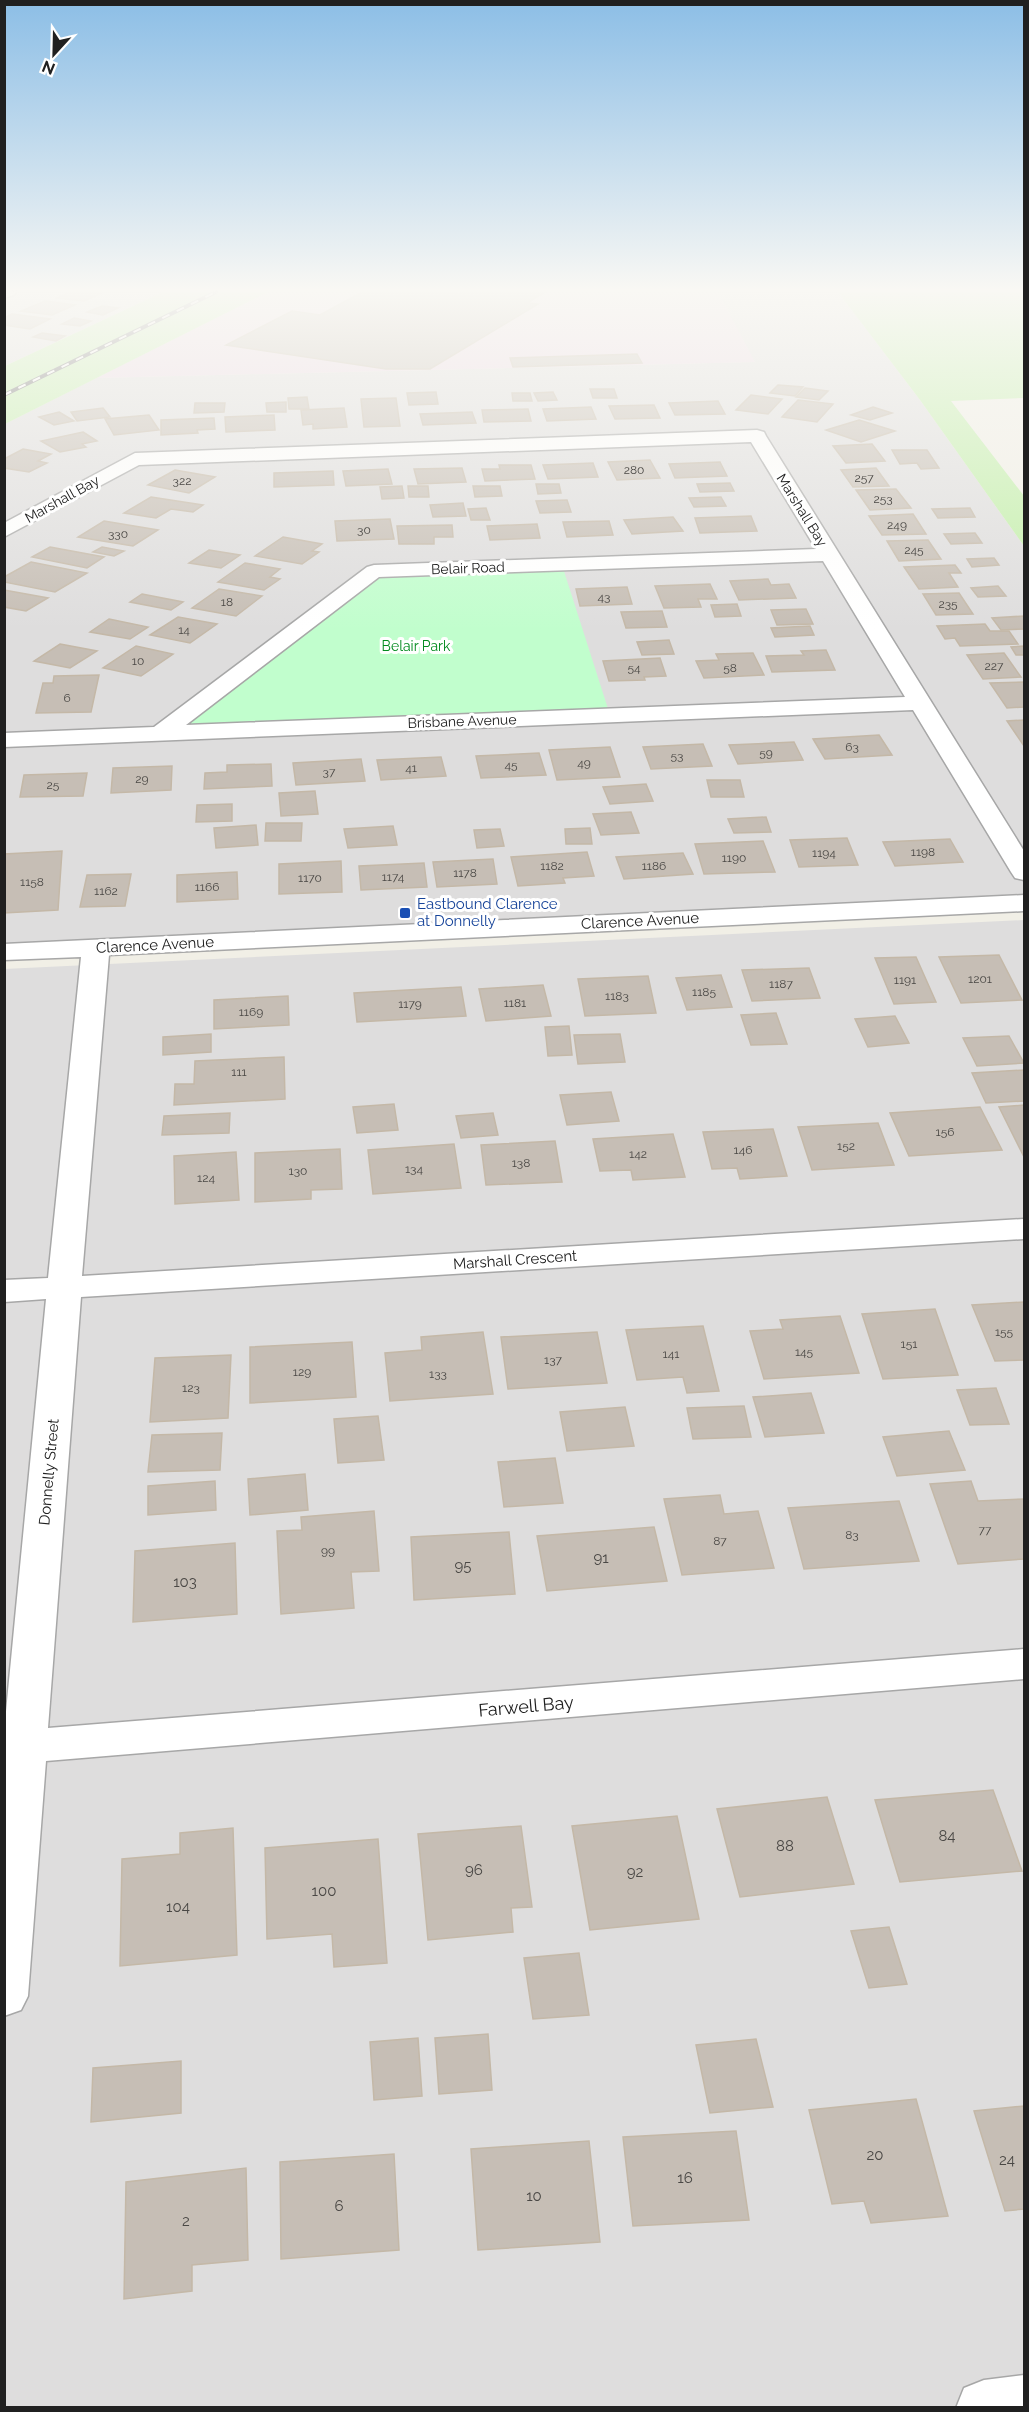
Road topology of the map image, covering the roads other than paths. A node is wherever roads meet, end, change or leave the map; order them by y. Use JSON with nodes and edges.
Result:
{"nodes":[{"id":1,"x":4,"y":531,"type":"edge"},
{"id":2,"x":830,"y":555,"type":"junction"},
{"id":3,"x":920,"y":703,"type":"junction"},
{"id":4,"x":161,"y":733,"type":"junction"},
{"id":5,"x":4,"y":740,"type":"edge"},
{"id":6,"x":1024,"y":872,"type":"edge"},
{"id":7,"x":1024,"y":903,"type":"edge"},
{"id":8,"x":96,"y":948,"type":"junction"},
{"id":9,"x":4,"y":952,"type":"edge"},
{"id":10,"x":1024,"y":1229,"type":"edge"},
{"id":11,"x":64,"y":1288,"type":"junction"},
{"id":12,"x":4,"y":1291,"type":"edge"},
{"id":13,"x":1024,"y":1664,"type":"edge"},
{"id":14,"x":16,"y":1748,"type":"edge"},
{"id":15,"x":4,"y":1996,"type":"edge"},
{"id":16,"x":1024,"y":2403,"type":"edge"},
{"id":17,"x":984,"y":2408,"type":"edge"}],
"edges":[{"from":1,"to":2,"type":"street","name":"Marshall Bay"},
{"from":2,"to":3,"type":"street","name":"Marshall Bay"},
{"from":2,"to":4,"type":"street","name":"Belair Road"},
{"from":3,"to":4,"type":"street","name":"Brisbane Avenue"},
{"from":3,"to":6,"type":"street","name":"Marshall Bay"},
{"from":4,"to":5,"type":"street","name":"Brisbane Avenue"},
{"from":7,"to":8,"type":"street","name":"Clarence Avenue"},
{"from":8,"to":9,"type":"street","name":"Clarence Avenue"},
{"from":8,"to":11,"type":"street","name":"Donnelly Street"},
{"from":10,"to":11,"type":"street","name":"Marshall Crescent"},
{"from":11,"to":12,"type":"street","name":"Marshall Crescent"},
{"from":11,"to":14,"type":"street","name":"Donnelly Street"},
{"from":13,"to":14,"type":"street","name":"Farwell Bay"},
{"from":14,"to":15,"type":"street","name":"Donnelly Street"},
{"from":16,"to":17,"type":"street"}]}
